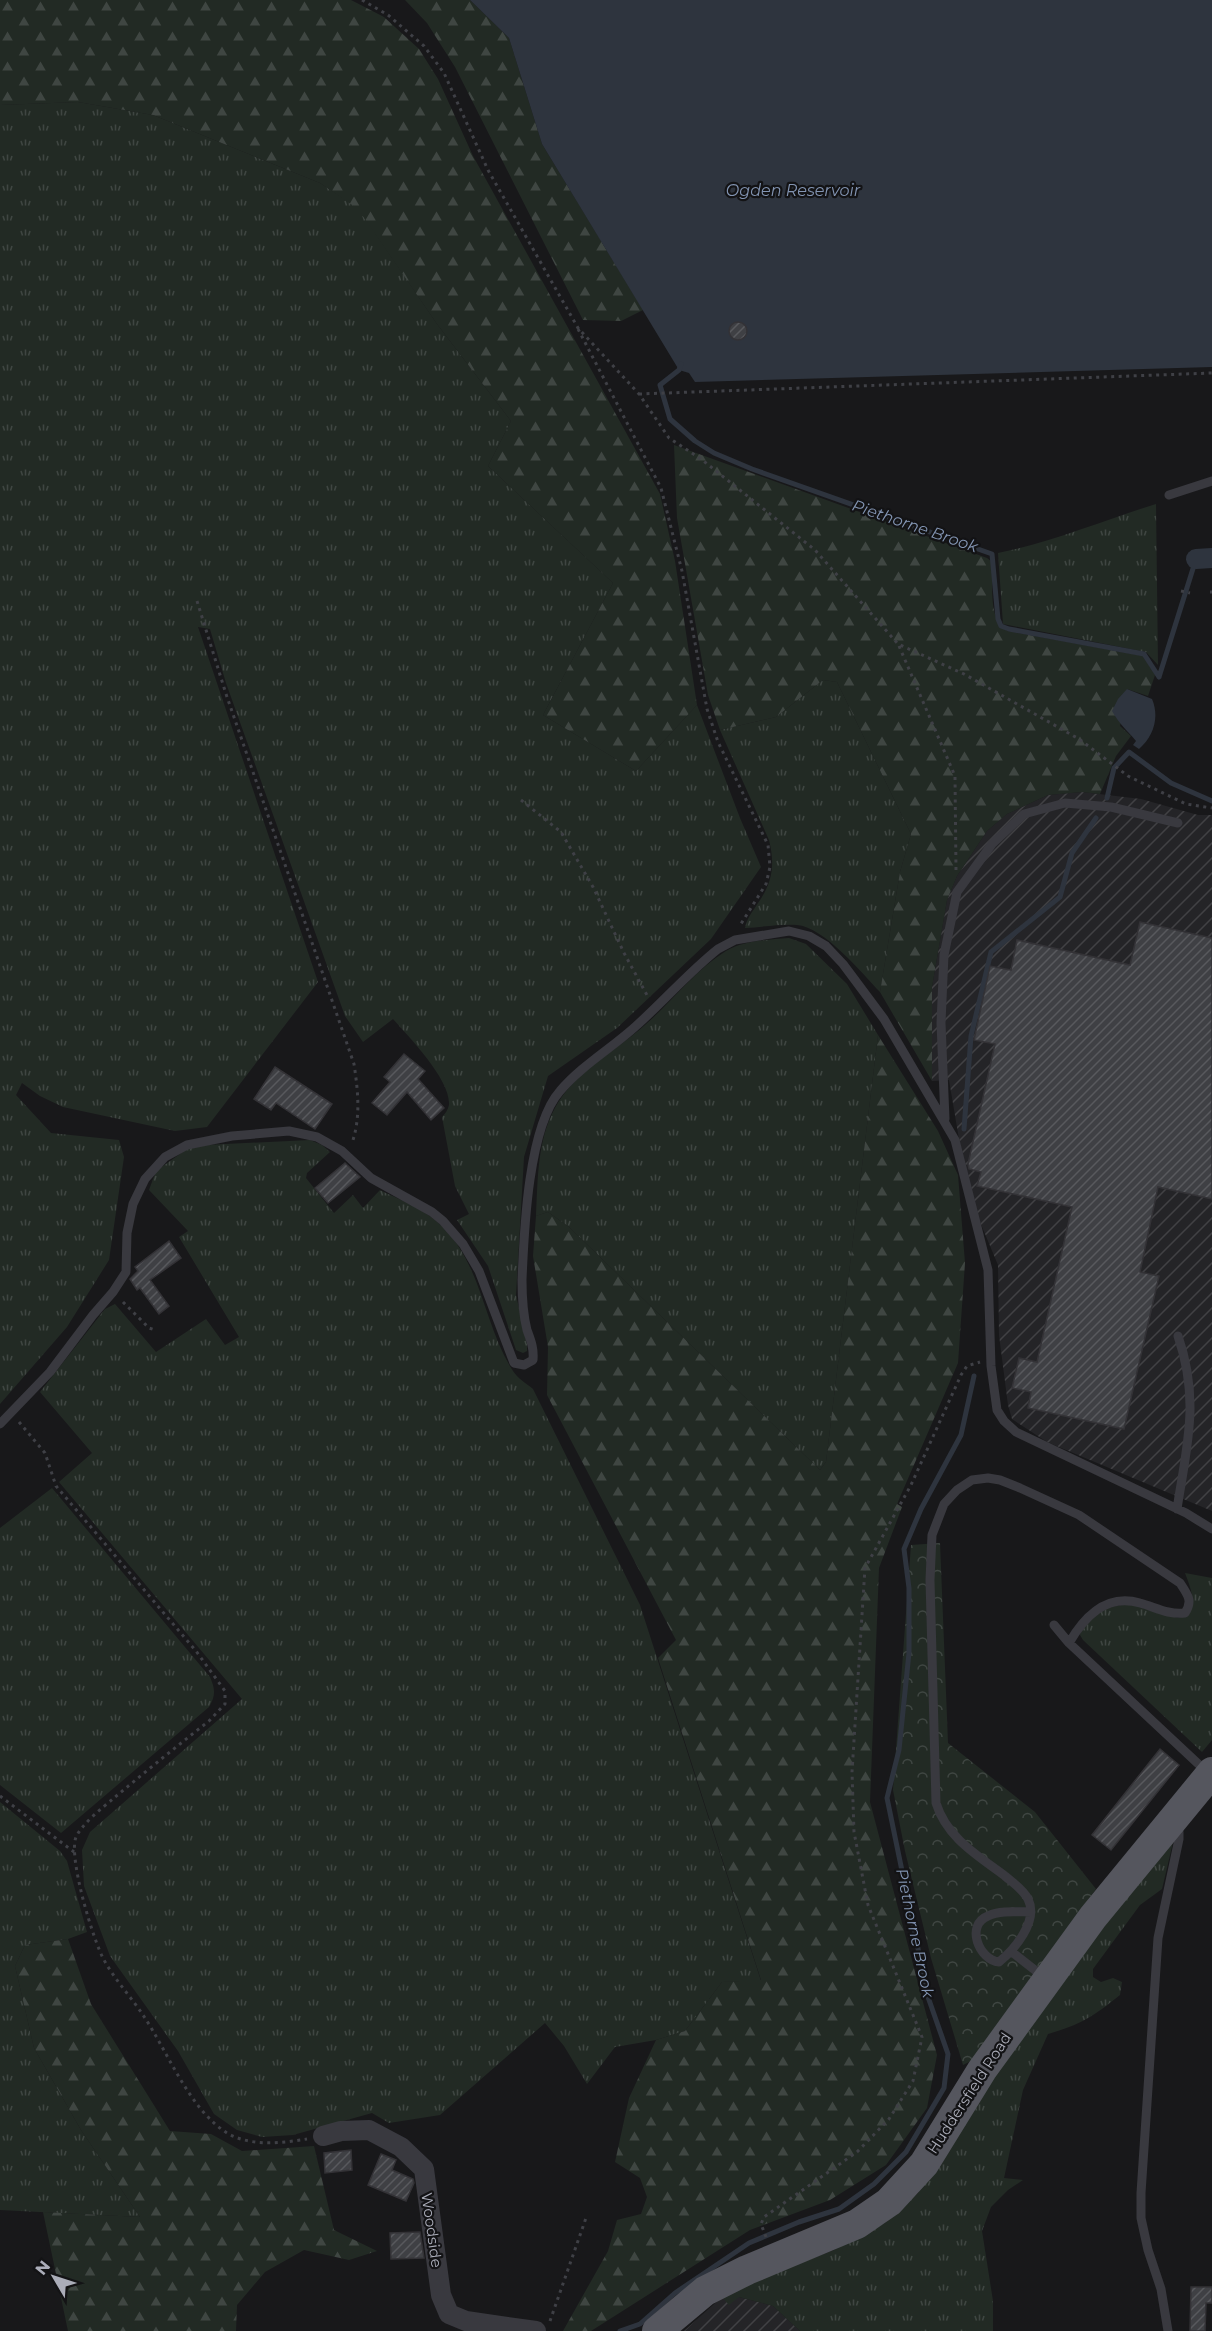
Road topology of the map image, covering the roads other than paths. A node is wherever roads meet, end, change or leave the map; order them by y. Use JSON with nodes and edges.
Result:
{"nodes":[{"id":1,"x":1212,"y":481,"type":"edge"},
{"id":2,"x":1169,"y":495,"type":"dead end"},
{"id":3,"x":1178,"y":823,"type":"dead end"},
{"id":4,"x":945,"y":1122,"type":"junction"},
{"id":5,"x":1178,"y":1336,"type":"dead end"},
{"id":6,"x":0,"y":1424,"type":"edge"},
{"id":7,"x":1176,"y":1509,"type":"junction"},
{"id":8,"x":1212,"y":1529,"type":"edge"},
{"id":9,"x":1054,"y":1625,"type":"dead end"},
{"id":10,"x":1069,"y":1644,"type":"junction"},
{"id":11,"x":1211,"y":1773,"type":"edge"},
{"id":12,"x":1171,"y":1820,"type":"junction"},
{"id":13,"x":1031,"y":1912,"type":"junction"},
{"id":14,"x":1012,"y":1952,"type":"junction"},
{"id":15,"x":1047,"y":1979,"type":"junction"},
{"id":16,"x":323,"y":2136,"type":"road end"},
{"id":17,"x":543,"y":2326,"type":"edge"},
{"id":18,"x":657,"y":2331,"type":"edge"},
{"id":19,"x":1168,"y":2331,"type":"edge"}],
"edges":[{"from":1,"to":2,"type":"lane"},
{"from":3,"to":4,"type":"lane"},
{"from":4,"to":6,"type":"lane"},
{"from":4,"to":7,"type":"lane"},
{"from":5,"to":7,"type":"lane"},
{"from":7,"to":8,"type":"lane"},
{"from":9,"to":10,"type":"lane"},
{"from":10,"to":11,"type":"lane"},
{"from":10,"to":13,"type":"lane"},
{"from":11,"to":12,"type":"main road","name":"Huddersfield Road"},
{"from":12,"to":15,"type":"main road","name":"Huddersfield Road"},
{"from":12,"to":19,"type":"lane"},
{"from":13,"to":14,"type":"lane"},
{"from":13,"to":14,"type":"lane"},
{"from":14,"to":15,"type":"lane"},
{"from":15,"to":18,"type":"main road","name":"Huddersfield Road"},
{"from":16,"to":17,"type":"street","name":"Woodside"}]}
